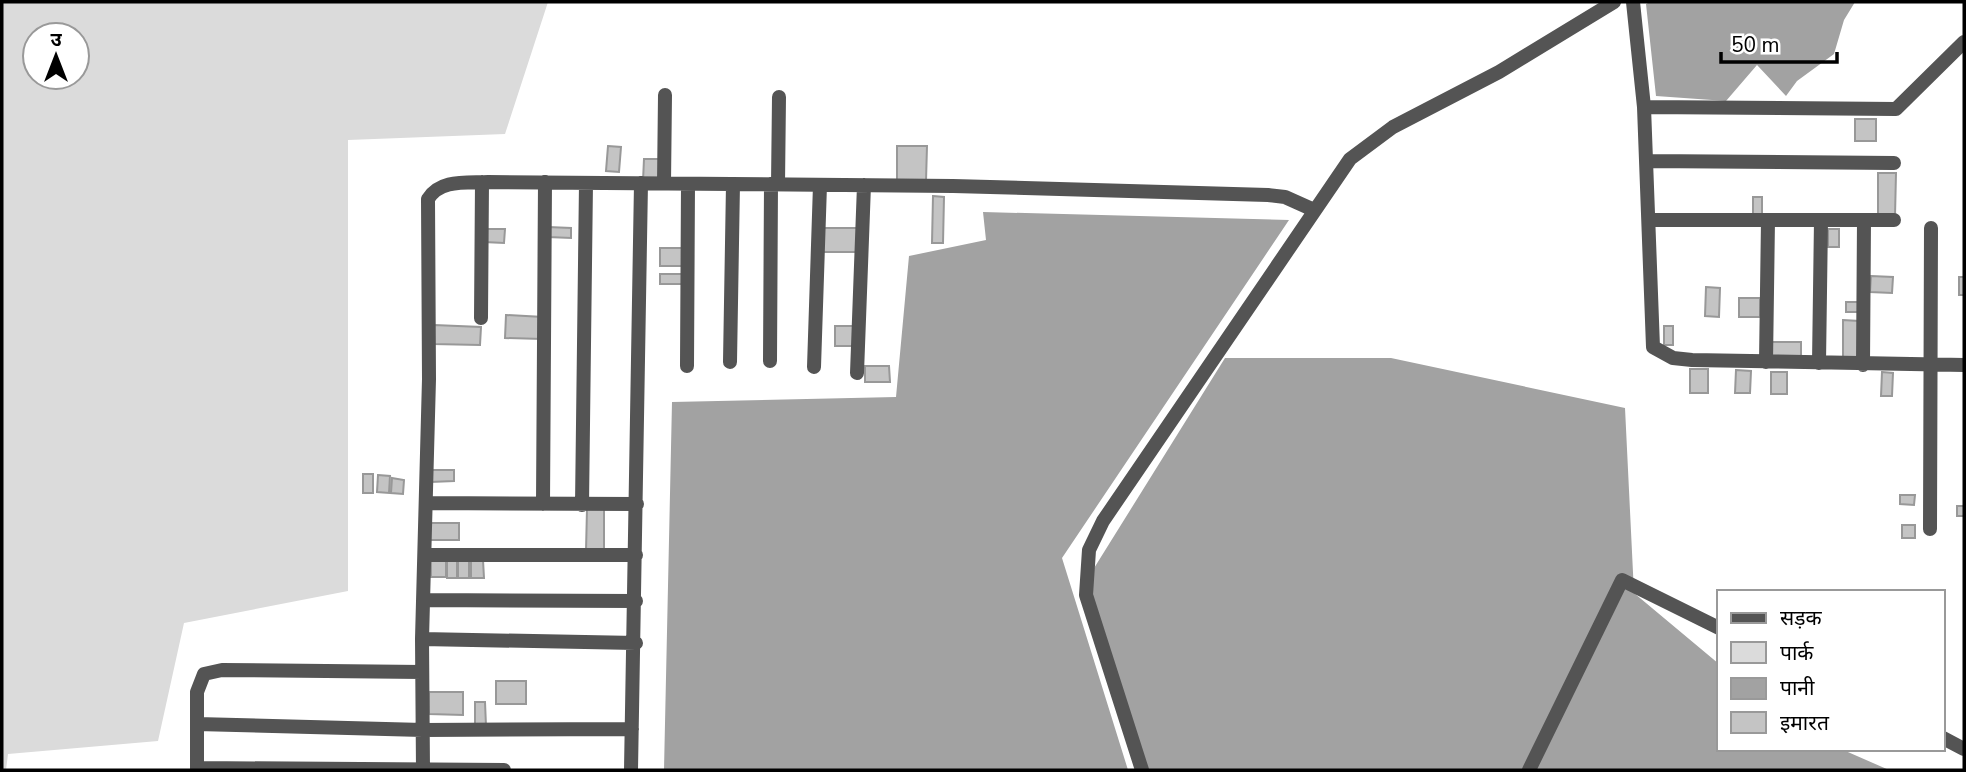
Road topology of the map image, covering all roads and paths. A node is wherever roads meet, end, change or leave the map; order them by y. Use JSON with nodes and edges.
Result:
{"nodes":[{"id":1,"x":1614,"y":2,"type":"edge"},
{"id":2,"x":1633,"y":2,"type":"edge"},
{"id":3,"x":1964,"y":42,"type":"edge"},
{"id":4,"x":665,"y":95,"type":"dead end"},
{"id":5,"x":779,"y":97,"type":"dead end"},
{"id":6,"x":1644,"y":107,"type":"junction"},
{"id":7,"x":1646,"y":162,"type":"junction"},
{"id":8,"x":1894,"y":163,"type":"dead end"},
{"id":9,"x":482,"y":182,"type":"junction"},
{"id":10,"x":545,"y":182,"type":"junction"},
{"id":11,"x":586,"y":183,"type":"junction"},
{"id":12,"x":642,"y":183,"type":"junction"},
{"id":13,"x":664,"y":183,"type":"junction"},
{"id":14,"x":688,"y":184,"type":"junction"},
{"id":15,"x":733,"y":184,"type":"junction"},
{"id":16,"x":775,"y":184,"type":"junction"},
{"id":17,"x":820,"y":185,"type":"junction"},
{"id":18,"x":864,"y":185,"type":"junction"},
{"id":19,"x":1314,"y":210,"type":"junction"},
{"id":20,"x":1649,"y":220,"type":"junction"},
{"id":21,"x":1769,"y":220,"type":"junction"},
{"id":22,"x":1821,"y":220,"type":"junction"},
{"id":23,"x":1864,"y":220,"type":"junction"},
{"id":24,"x":1894,"y":220,"type":"dead end"},
{"id":25,"x":1931,"y":228,"type":"dead end"},
{"id":26,"x":481,"y":318,"type":"dead end"},
{"id":27,"x":769,"y":361,"type":"dead end"},
{"id":28,"x":730,"y":362,"type":"dead end"},
{"id":29,"x":1766,"y":362,"type":"junction"},
{"id":30,"x":1819,"y":363,"type":"junction"},
{"id":31,"x":1863,"y":365,"type":"junction"},
{"id":32,"x":1931,"y":365,"type":"junction"},
{"id":33,"x":1964,"y":365,"type":"edge"},
{"id":34,"x":687,"y":366,"type":"dead end"},
{"id":35,"x":814,"y":367,"type":"dead end"},
{"id":36,"x":857,"y":373,"type":"dead end"},
{"id":37,"x":427,"y":503,"type":"junction"},
{"id":38,"x":543,"y":504,"type":"junction"},
{"id":39,"x":637,"y":504,"type":"junction"},
{"id":40,"x":582,"y":505,"type":"junction"},
{"id":41,"x":1930,"y":529,"type":"dead end"},
{"id":42,"x":425,"y":555,"type":"junction"},
{"id":43,"x":636,"y":555,"type":"junction"},
{"id":44,"x":423,"y":600,"type":"junction"},
{"id":45,"x":636,"y":601,"type":"junction"},
{"id":46,"x":1717,"y":627,"type":"edge"},
{"id":47,"x":422,"y":639,"type":"junction"},
{"id":48,"x":636,"y":643,"type":"junction"},
{"id":49,"x":422,"y":672,"type":"junction"},
{"id":50,"x":197,"y":724,"type":"junction"},
{"id":51,"x":632,"y":729,"type":"junction"},
{"id":52,"x":423,"y":730,"type":"junction"},
{"id":53,"x":1945,"y":739,"type":"edge"},
{"id":54,"x":1964,"y":749,"type":"edge"},
{"id":55,"x":197,"y":769,"type":"edge"},
{"id":56,"x":423,"y":769,"type":"edge"},
{"id":57,"x":504,"y":770,"type":"edge"},
{"id":58,"x":631,"y":770,"type":"edge"},
{"id":59,"x":1142,"y":770,"type":"edge"},
{"id":60,"x":1529,"y":770,"type":"edge"}],
"edges":[{"from":1,"to":19,"type":"street"},
{"from":2,"to":6,"type":"street"},
{"from":3,"to":6,"type":"street"},
{"from":4,"to":13,"type":"street"},
{"from":5,"to":16,"type":"street"},
{"from":6,"to":7,"type":"street"},
{"from":7,"to":8,"type":"street"},
{"from":7,"to":20,"type":"street"},
{"from":9,"to":10,"type":"street"},
{"from":9,"to":26,"type":"street"},
{"from":9,"to":37,"type":"street"},
{"from":10,"to":11,"type":"street"},
{"from":10,"to":38,"type":"street"},
{"from":11,"to":12,"type":"street"},
{"from":11,"to":40,"type":"street"},
{"from":12,"to":13,"type":"street"},
{"from":12,"to":39,"type":"street"},
{"from":13,"to":14,"type":"street"},
{"from":14,"to":15,"type":"street"},
{"from":14,"to":34,"type":"street"},
{"from":15,"to":16,"type":"street"},
{"from":15,"to":28,"type":"street"},
{"from":16,"to":17,"type":"street"},
{"from":16,"to":27,"type":"street"},
{"from":17,"to":18,"type":"street"},
{"from":17,"to":35,"type":"street"},
{"from":18,"to":19,"type":"street"},
{"from":18,"to":36,"type":"street"},
{"from":19,"to":59,"type":"street"},
{"from":20,"to":21,"type":"street"},
{"from":20,"to":29,"type":"street"},
{"from":21,"to":22,"type":"street"},
{"from":21,"to":29,"type":"street"},
{"from":22,"to":23,"type":"street"},
{"from":22,"to":30,"type":"street"},
{"from":23,"to":24,"type":"street"},
{"from":23,"to":31,"type":"street"},
{"from":25,"to":32,"type":"street"},
{"from":29,"to":30,"type":"street"},
{"from":30,"to":31,"type":"street"},
{"from":31,"to":32,"type":"street"},
{"from":32,"to":33,"type":"street"},
{"from":32,"to":41,"type":"street"},
{"from":37,"to":38,"type":"street"},
{"from":37,"to":42,"type":"street"},
{"from":38,"to":40,"type":"street"},
{"from":39,"to":40,"type":"street"},
{"from":39,"to":43,"type":"street"},
{"from":42,"to":43,"type":"street"},
{"from":42,"to":44,"type":"street"},
{"from":43,"to":45,"type":"street"},
{"from":44,"to":45,"type":"street"},
{"from":44,"to":47,"type":"street"},
{"from":45,"to":48,"type":"street"},
{"from":46,"to":60,"type":"street"},
{"from":47,"to":48,"type":"street"},
{"from":47,"to":49,"type":"street"},
{"from":48,"to":51,"type":"street"},
{"from":49,"to":50,"type":"street"},
{"from":49,"to":52,"type":"street"},
{"from":50,"to":52,"type":"street"},
{"from":50,"to":55,"type":"street"},
{"from":51,"to":52,"type":"street"},
{"from":51,"to":58,"type":"street"},
{"from":52,"to":56,"type":"street"},
{"from":53,"to":54,"type":"street"},
{"from":55,"to":56,"type":"street"},
{"from":56,"to":57,"type":"street"}]}
